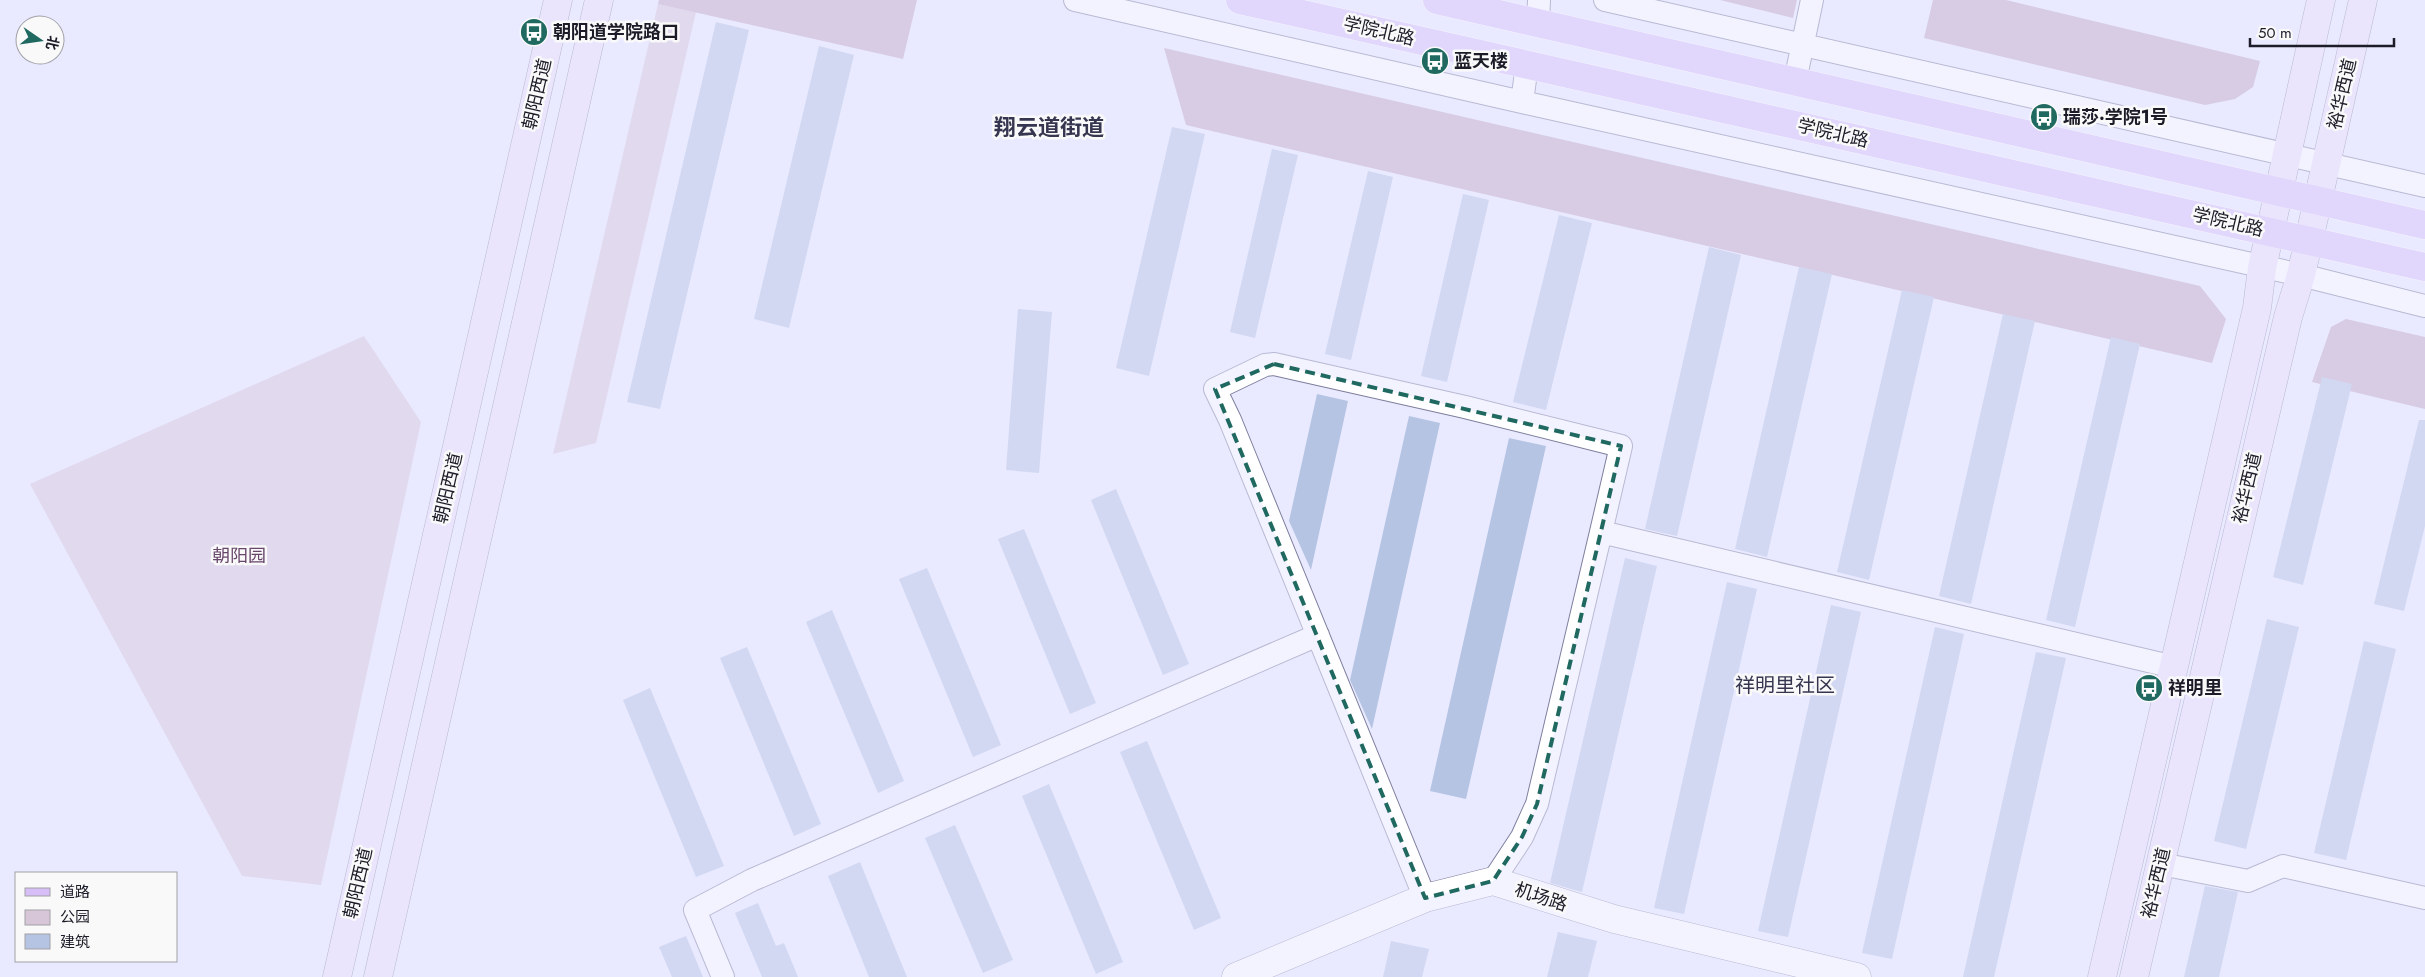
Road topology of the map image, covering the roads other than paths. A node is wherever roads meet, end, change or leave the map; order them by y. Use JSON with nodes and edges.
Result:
{"nodes":[{"id":1,"x":558,"y":0,"type":"edge"},
{"id":2,"x":599,"y":0,"type":"edge"},
{"id":3,"x":1075,"y":0,"type":"edge"},
{"id":4,"x":1240,"y":0,"type":"edge"},
{"id":5,"x":1437,"y":0,"type":"edge"},
{"id":6,"x":1606,"y":0,"type":"edge"},
{"id":7,"x":1812,"y":0,"type":"edge"},
{"id":8,"x":2321,"y":0,"type":"edge"},
{"id":9,"x":2363,"y":0,"type":"edge"},
{"id":10,"x":1538,"y":11,"type":"edge"},
{"id":11,"x":1802,"y":43,"type":"junction"},
{"id":12,"x":1527,"y":65,"type":"junction"},
{"id":13,"x":1795,"y":81,"type":"junction"},
{"id":14,"x":1522,"y":102,"type":"junction"},
{"id":15,"x":2288,"y":154,"type":"junction"},
{"id":16,"x":2326,"y":163,"type":"junction"},
{"id":17,"x":2425,"y":186,"type":"edge"},
{"id":18,"x":2279,"y":192,"type":"junction"},
{"id":19,"x":2318,"y":201,"type":"junction"},
{"id":20,"x":2425,"y":225,"type":"edge"},
{"id":21,"x":2270,"y":232,"type":"junction"},
{"id":22,"x":2309,"y":240,"type":"junction"},
{"id":23,"x":2425,"y":267,"type":"edge"},
{"id":24,"x":2262,"y":268,"type":"junction"},
{"id":25,"x":2301,"y":275,"type":"junction"},
{"id":26,"x":2425,"y":306,"type":"edge"},
{"id":27,"x":1601,"y":532,"type":"junction"},
{"id":28,"x":1318,"y":635,"type":"junction"},
{"id":29,"x":2174,"y":667,"type":"junction"},
{"id":30,"x":2131,"y":857,"type":"junction"},
{"id":31,"x":2161,"y":864,"type":"junction"},
{"id":32,"x":1494,"y":881,"type":"junction"},
{"id":33,"x":1425,"y":898,"type":"junction"},
{"id":34,"x":2425,"y":898,"type":"edge"},
{"id":35,"x":337,"y":977,"type":"edge"},
{"id":36,"x":378,"y":977,"type":"edge"},
{"id":37,"x":724,"y":977,"type":"edge"},
{"id":38,"x":1236,"y":977,"type":"edge"},
{"id":39,"x":1857,"y":977,"type":"edge"},
{"id":40,"x":2102,"y":977,"type":"edge"},
{"id":41,"x":2134,"y":977,"type":"edge"}],
"edges":[{"from":1,"to":35,"type":"main road","name":"朝阳西道"},
{"from":2,"to":36,"type":"main road"},
{"from":3,"to":14,"type":"street"},
{"from":4,"to":12,"type":"main road","name":"学院北路"},
{"from":5,"to":10,"type":"main road"},
{"from":6,"to":11,"type":"street"},
{"from":7,"to":11,"type":"street"},
{"from":8,"to":15,"type":"main road","name":"裕华西道"},
{"from":9,"to":16,"type":"main road","name":"裕华西道"},
{"from":10,"to":12,"type":"main road"},
{"from":10,"to":13,"type":"main road"},
{"from":11,"to":13,"type":"street"},
{"from":11,"to":15,"type":"street"},
{"from":12,"to":14,"type":"street"},
{"from":12,"to":21,"type":"main road","name":"学院北路"},
{"from":13,"to":18,"type":"main road"},
{"from":14,"to":24,"type":"street"},
{"from":15,"to":16,"type":"street"},
{"from":15,"to":18,"type":"main road","name":"裕华西道"},
{"from":16,"to":17,"type":"street"},
{"from":16,"to":19,"type":"main road","name":"裕华西道"},
{"from":18,"to":19,"type":"main road"},
{"from":18,"to":21,"type":"main road","name":"裕华西道"},
{"from":19,"to":20,"type":"main road"},
{"from":19,"to":22,"type":"main road","name":"裕华西道"},
{"from":21,"to":22,"type":"main road","name":"学院北路"},
{"from":21,"to":24,"type":"main road","name":"裕华西道"},
{"from":22,"to":23,"type":"main road","name":"学院北路"},
{"from":22,"to":25,"type":"main road","name":"裕华西道"},
{"from":24,"to":25,"type":"street"},
{"from":24,"to":29,"type":"main road","name":"裕华西道"},
{"from":25,"to":26,"type":"street"},
{"from":25,"to":31,"type":"main road","name":"裕华西道"},
{"from":27,"to":28,"type":"street"},
{"from":27,"to":29,"type":"street"},
{"from":27,"to":32,"type":"street"},
{"from":28,"to":33,"type":"street"},
{"from":28,"to":37,"type":"street"},
{"from":29,"to":30,"type":"main road","name":"裕华西道"},
{"from":30,"to":31,"type":"main road"},
{"from":30,"to":40,"type":"main road","name":"裕华西道"},
{"from":31,"to":34,"type":"street"},
{"from":31,"to":41,"type":"main road","name":"裕华西道"},
{"from":32,"to":33,"type":"street","name":"机场路"},
{"from":32,"to":39,"type":"street","name":"机场路"},
{"from":33,"to":38,"type":"street","name":"机场路"}]}
